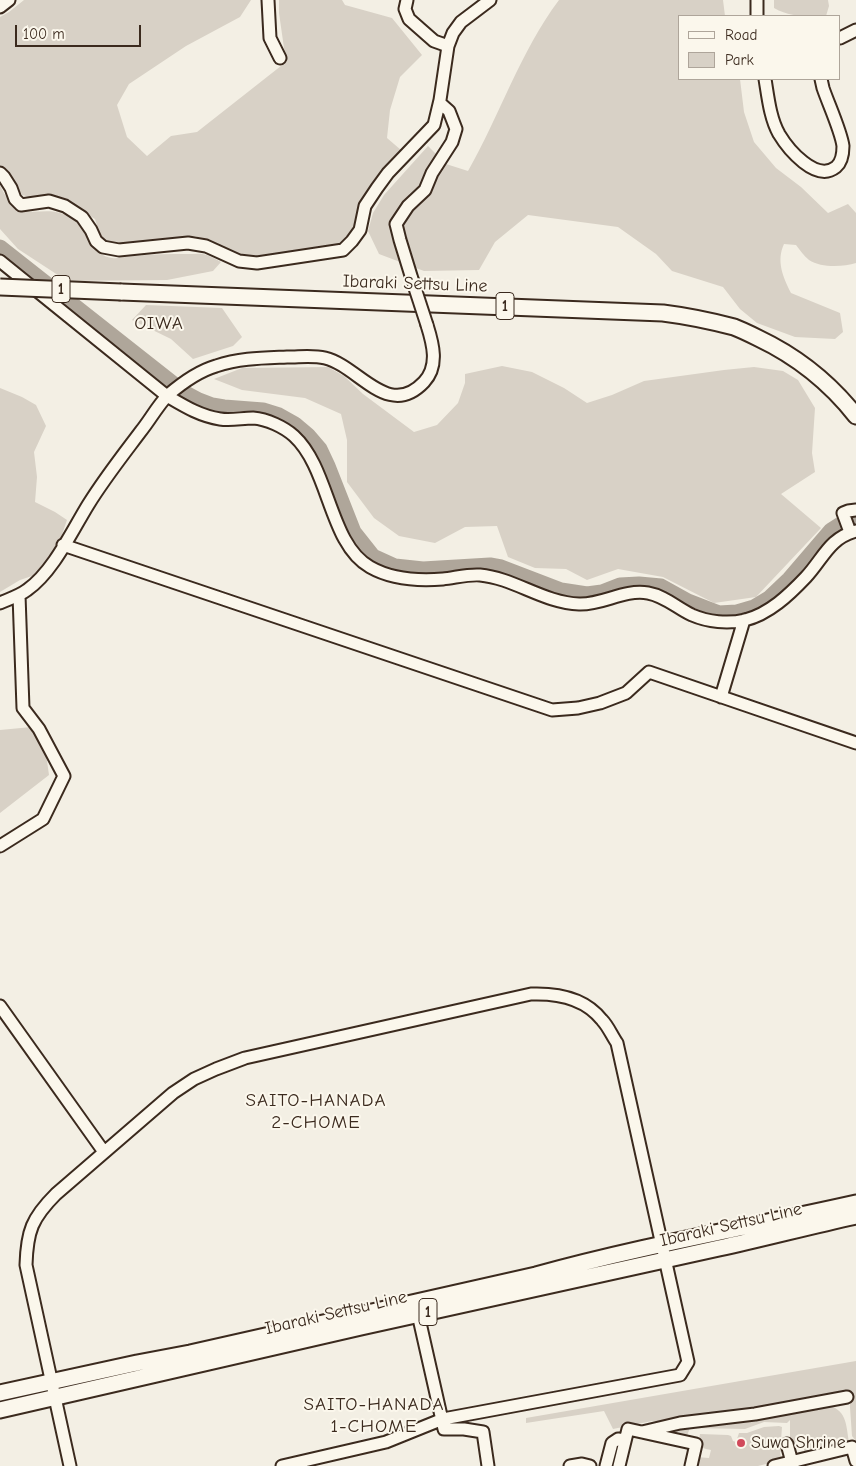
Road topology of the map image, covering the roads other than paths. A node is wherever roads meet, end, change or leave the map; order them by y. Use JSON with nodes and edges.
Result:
{"nodes":[{"id":1,"x":9,"y":0,"type":"edge"},
{"id":2,"x":268,"y":0,"type":"edge"},
{"id":3,"x":407,"y":0,"type":"edge"},
{"id":4,"x":490,"y":0,"type":"edge"},
{"id":5,"x":757,"y":0,"type":"edge"},
{"id":6,"x":0,"y":7,"type":"edge"},
{"id":7,"x":757,"y":15,"type":"edge"},
{"id":8,"x":856,"y":30,"type":"edge"},
{"id":9,"x":841,"y":37,"type":"edge"},
{"id":10,"x":448,"y":46,"type":"junction"},
{"id":11,"x":280,"y":58,"type":"dead end"},
{"id":12,"x":765,"y":80,"type":"edge"},
{"id":13,"x":821,"y":80,"type":"edge"},
{"id":14,"x":440,"y":103,"type":"junction"},
{"id":15,"x":0,"y":173,"type":"edge"},
{"id":16,"x":0,"y":261,"type":"edge"},
{"id":17,"x":0,"y":287,"type":"edge"},
{"id":18,"x":170,"y":394,"type":"junction"},
{"id":19,"x":856,"y":416,"type":"edge"},
{"id":20,"x":856,"y":510,"type":"edge"},
{"id":21,"x":851,"y":531,"type":"edge"},
{"id":22,"x":63,"y":545,"type":"junction"},
{"id":23,"x":19,"y":595,"type":"junction"},
{"id":24,"x":0,"y":603,"type":"edge"},
{"id":25,"x":744,"y":620,"type":"junction"},
{"id":26,"x":721,"y":697,"type":"junction"},
{"id":27,"x":856,"y":743,"type":"edge"},
{"id":28,"x":0,"y":846,"type":"edge"},
{"id":29,"x":0,"y":1006,"type":"edge"},
{"id":30,"x":104,"y":1152,"type":"junction"},
{"id":31,"x":856,"y":1203,"type":"edge"},
{"id":32,"x":856,"y":1216,"type":"edge"},
{"id":33,"x":661,"y":1244,"type":"junction"},
{"id":34,"x":664,"y":1261,"type":"junction"},
{"id":35,"x":418,"y":1314,"type":"junction"},
{"id":36,"x":53,"y":1382,"type":"junction"},
{"id":37,"x":0,"y":1393,"type":"edge"},
{"id":38,"x":842,"y":1396,"type":"dead end"},
{"id":39,"x":56,"y":1398,"type":"junction"},
{"id":40,"x":0,"y":1410,"type":"edge"},
{"id":41,"x":443,"y":1419,"type":"junction"},
{"id":42,"x":642,"y":1432,"type":"junction"},
{"id":43,"x":625,"y":1440,"type":"junction"},
{"id":44,"x":787,"y":1444,"type":"dead end"},
{"id":45,"x":856,"y":1461,"type":"edge"},
{"id":46,"x":792,"y":1464,"type":"edge"},
{"id":47,"x":70,"y":1466,"type":"edge"},
{"id":48,"x":282,"y":1466,"type":"edge"},
{"id":49,"x":488,"y":1466,"type":"edge"},
{"id":50,"x":570,"y":1466,"type":"edge"},
{"id":51,"x":590,"y":1466,"type":"edge"},
{"id":52,"x":606,"y":1466,"type":"edge"},
{"id":53,"x":619,"y":1466,"type":"edge"},
{"id":54,"x":691,"y":1466,"type":"edge"},
{"id":55,"x":774,"y":1466,"type":"edge"}],
"edges":[{"from":1,"to":6,"type":"street"},
{"from":2,"to":11,"type":"street"},
{"from":3,"to":10,"type":"street"},
{"from":4,"to":10,"type":"street"},
{"from":5,"to":7,"type":"street"},
{"from":8,"to":9,"type":"street"},
{"from":10,"to":14,"type":"street"},
{"from":12,"to":13,"type":"street"},
{"from":14,"to":15,"type":"street"},
{"from":14,"to":18,"type":"street","bridge":true},
{"from":16,"to":18,"type":"street"},
{"from":17,"to":19,"type":"main road","name":"Ibaraki Settsu Line","number":"1","bridge":true},
{"from":18,"to":22,"type":"street"},
{"from":18,"to":25,"type":"street"},
{"from":20,"to":21,"type":"street"},
{"from":21,"to":25,"type":"street"},
{"from":22,"to":23,"type":"street"},
{"from":22,"to":26,"type":"street"},
{"from":23,"to":24,"type":"street"},
{"from":23,"to":28,"type":"street"},
{"from":25,"to":26,"type":"street"},
{"from":26,"to":27,"type":"street"},
{"from":29,"to":30,"type":"street"},
{"from":30,"to":33,"type":"street"},
{"from":30,"to":36,"type":"street"},
{"from":31,"to":33,"type":"main road","name":"Ibaraki Settsu Line","number":"1"},
{"from":32,"to":34,"type":"main road","name":"Ibaraki Settsu Line","number":"1"},
{"from":33,"to":34,"type":"street"},
{"from":33,"to":36,"type":"main road","name":"Ibaraki Settsu Line","number":"1"},
{"from":34,"to":35,"type":"main road","name":"Ibaraki Settsu Line","number":"1"},
{"from":34,"to":41,"type":"street"},
{"from":35,"to":39,"type":"main road","name":"Ibaraki Settsu Line","number":"1"},
{"from":35,"to":41,"type":"street"},
{"from":36,"to":37,"type":"main road","name":"Ibaraki Settsu Line","number":"1"},
{"from":36,"to":39,"type":"street"},
{"from":38,"to":42,"type":"street"},
{"from":39,"to":40,"type":"main road","name":"Ibaraki Settsu Line","number":"1"},
{"from":39,"to":47,"type":"street"},
{"from":41,"to":48,"type":"street"},
{"from":41,"to":49,"type":"street"},
{"from":42,"to":43,"type":"street"},
{"from":42,"to":54,"type":"street"},
{"from":43,"to":52,"type":"street"},
{"from":43,"to":53,"type":"street"},
{"from":44,"to":46,"type":"street"},
{"from":45,"to":46,"type":"street"},
{"from":46,"to":55,"type":"street"},
{"from":50,"to":51,"type":"street"}]}
